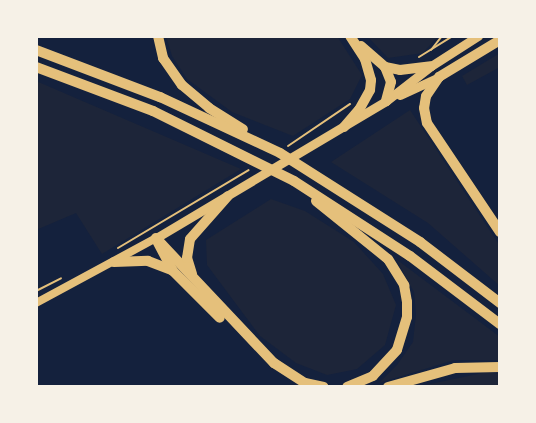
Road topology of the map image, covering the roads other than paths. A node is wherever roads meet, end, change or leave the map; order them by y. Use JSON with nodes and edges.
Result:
{"nodes":[{"id":1,"x":158,"y":36,"type":"edge"},
{"id":2,"x":478,"y":36,"type":"edge"},
{"id":3,"x":351,"y":37,"type":"edge"},
{"id":4,"x":500,"y":40,"type":"edge"},
{"id":5,"x":36,"y":50,"type":"edge"},
{"id":6,"x":431,"y":66,"type":"junction"},
{"id":7,"x":36,"y":67,"type":"edge"},
{"id":8,"x":385,"y":68,"type":"junction"},
{"id":9,"x":439,"y":77,"type":"junction"},
{"id":10,"x":386,"y":101,"type":"junction"},
{"id":11,"x":344,"y":127,"type":"junction"},
{"id":12,"x":252,"y":139,"type":"junction"},
{"id":13,"x":294,"y":181,"type":"junction"},
{"id":14,"x":228,"y":196,"type":"junction"},
{"id":15,"x":500,"y":232,"type":"edge"},
{"id":16,"x":156,"y":238,"type":"junction"},
{"id":17,"x":110,"y":260,"type":"junction"},
{"id":18,"x":173,"y":270,"type":"junction"},
{"id":19,"x":196,"y":282,"type":"junction"},
{"id":20,"x":36,"y":303,"type":"edge"},
{"id":21,"x":500,"y":303,"type":"edge"},
{"id":22,"x":500,"y":324,"type":"edge"},
{"id":23,"x":500,"y":367,"type":"edge"},
{"id":24,"x":297,"y":387,"type":"edge"},
{"id":25,"x":324,"y":387,"type":"edge"},
{"id":26,"x":347,"y":387,"type":"edge"},
{"id":27,"x":388,"y":387,"type":"edge"}],
"edges":[{"from":1,"to":12,"type":"highway"},
{"from":2,"to":6,"type":"main road"},
{"from":3,"to":8,"type":"highway"},
{"from":3,"to":11,"type":"highway"},
{"from":4,"to":9,"type":"highway"},
{"from":5,"to":12,"type":"highway"},
{"from":6,"to":8,"type":"highway"},
{"from":6,"to":10,"type":"main road"},
{"from":7,"to":13,"type":"highway"},
{"from":8,"to":10,"type":"highway"},
{"from":9,"to":10,"type":"main road"},
{"from":9,"to":15,"type":"highway"},
{"from":10,"to":11,"type":"main road"},
{"from":11,"to":14,"type":"main road"},
{"from":12,"to":21,"type":"highway"},
{"from":13,"to":22,"type":"highway"},
{"from":13,"to":26,"type":"highway"},
{"from":14,"to":16,"type":"main road"},
{"from":14,"to":19,"type":"highway"},
{"from":16,"to":17,"type":"main road"},
{"from":16,"to":18,"type":"highway"},
{"from":16,"to":19,"type":"highway"},
{"from":17,"to":18,"type":"highway"},
{"from":17,"to":20,"type":"main road"},
{"from":18,"to":24,"type":"highway"},
{"from":19,"to":25,"type":"highway"},
{"from":23,"to":27,"type":"highway"}]}
